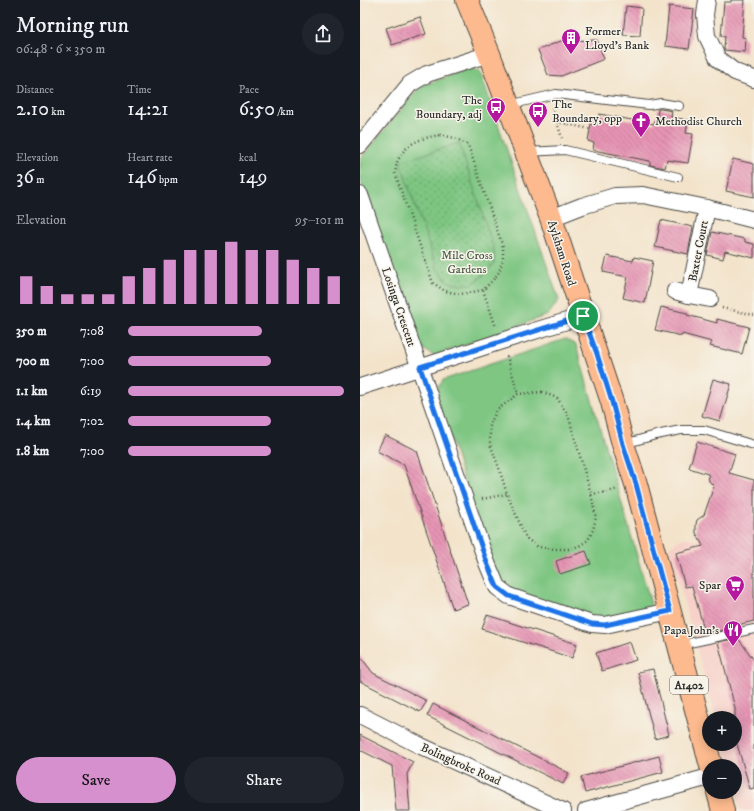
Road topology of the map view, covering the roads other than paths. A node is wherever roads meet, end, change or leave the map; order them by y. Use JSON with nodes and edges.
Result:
{"nodes":[{"id":1,"x":467,"y":0,"type":"edge"},
{"id":2,"x":707,"y":0,"type":"edge"},
{"id":3,"x":489,"y":54,"type":"junction"},
{"id":4,"x":754,"y":79,"type":"edge"},
{"id":5,"x":508,"y":105,"type":"junction"},
{"id":6,"x":679,"y":106,"type":"dead end"},
{"id":7,"x":360,"y":145,"type":"edge"},
{"id":8,"x":526,"y":152,"type":"junction"},
{"id":9,"x":678,"y":177,"type":"dead end"},
{"id":10,"x":360,"y":195,"type":"edge"},
{"id":11,"x":707,"y":208,"type":"junction"},
{"id":12,"x":550,"y":218,"type":"junction"},
{"id":13,"x":754,"y":220,"type":"edge"},
{"id":14,"x":710,"y":299,"type":"road end"},
{"id":15,"x":583,"y":316,"type":"junction"},
{"id":16,"x":420,"y":367,"type":"junction"},
{"id":17,"x":360,"y":387,"type":"edge"},
{"id":18,"x":623,"y":444,"type":"junction"},
{"id":19,"x":754,"y":446,"type":"edge"},
{"id":20,"x":670,"y":611,"type":"junction"},
{"id":21,"x":754,"y":630,"type":"edge"},
{"id":22,"x":679,"y":646,"type":"junction"},
{"id":23,"x":360,"y":715,"type":"edge"},
{"id":24,"x":709,"y":759,"type":"edge"},
{"id":25,"x":702,"y":780,"type":"edge"},
{"id":26,"x":720,"y":799,"type":"edge"},
{"id":27,"x":563,"y":811,"type":"edge"},
{"id":28,"x":586,"y":811,"type":"edge"},
{"id":29,"x":723,"y":811,"type":"edge"}],
"edges":[{"from":1,"to":3,"type":"main road","name":"Aylsham Road","number":"A1402"},
{"from":2,"to":4,"type":"street"},
{"from":3,"to":5,"type":"main road","name":"Aylsham Road","number":"A1402"},
{"from":3,"to":7,"type":"street"},
{"from":5,"to":6,"type":"lane"},
{"from":5,"to":8,"type":"main road","name":"Aylsham Road","number":"A1402"},
{"from":8,"to":9,"type":"lane"},
{"from":8,"to":12,"type":"main road","name":"Aylsham Road","number":"A1402"},
{"from":10,"to":16,"type":"street","name":"Losinga Crescent"},
{"from":11,"to":12,"type":"street","name":"Baxter Court"},
{"from":11,"to":13,"type":"street","name":"Baxter Court"},
{"from":11,"to":14,"type":"street","name":"Baxter Court"},
{"from":12,"to":15,"type":"main road","name":"Aylsham Road","number":"A1402"},
{"from":15,"to":16,"type":"street"},
{"from":15,"to":18,"type":"main road","name":"Aylsham Road","number":"A1402"},
{"from":16,"to":17,"type":"street"},
{"from":16,"to":20,"type":"street","name":"Losinga Crescent"},
{"from":18,"to":19,"type":"lane"},
{"from":18,"to":20,"type":"main road","name":"Aylsham Road","number":"A1402"},
{"from":20,"to":22,"type":"main road","name":"Aylsham Road","number":"A1402"},
{"from":21,"to":22,"type":"lane"},
{"from":22,"to":24,"type":"main road","name":"Aylsham Road","number":"A1402"},
{"from":23,"to":27,"type":"street","name":"Bolingbroke Road"},
{"from":25,"to":28,"type":"street"},
{"from":26,"to":29,"type":"main road"}]}
